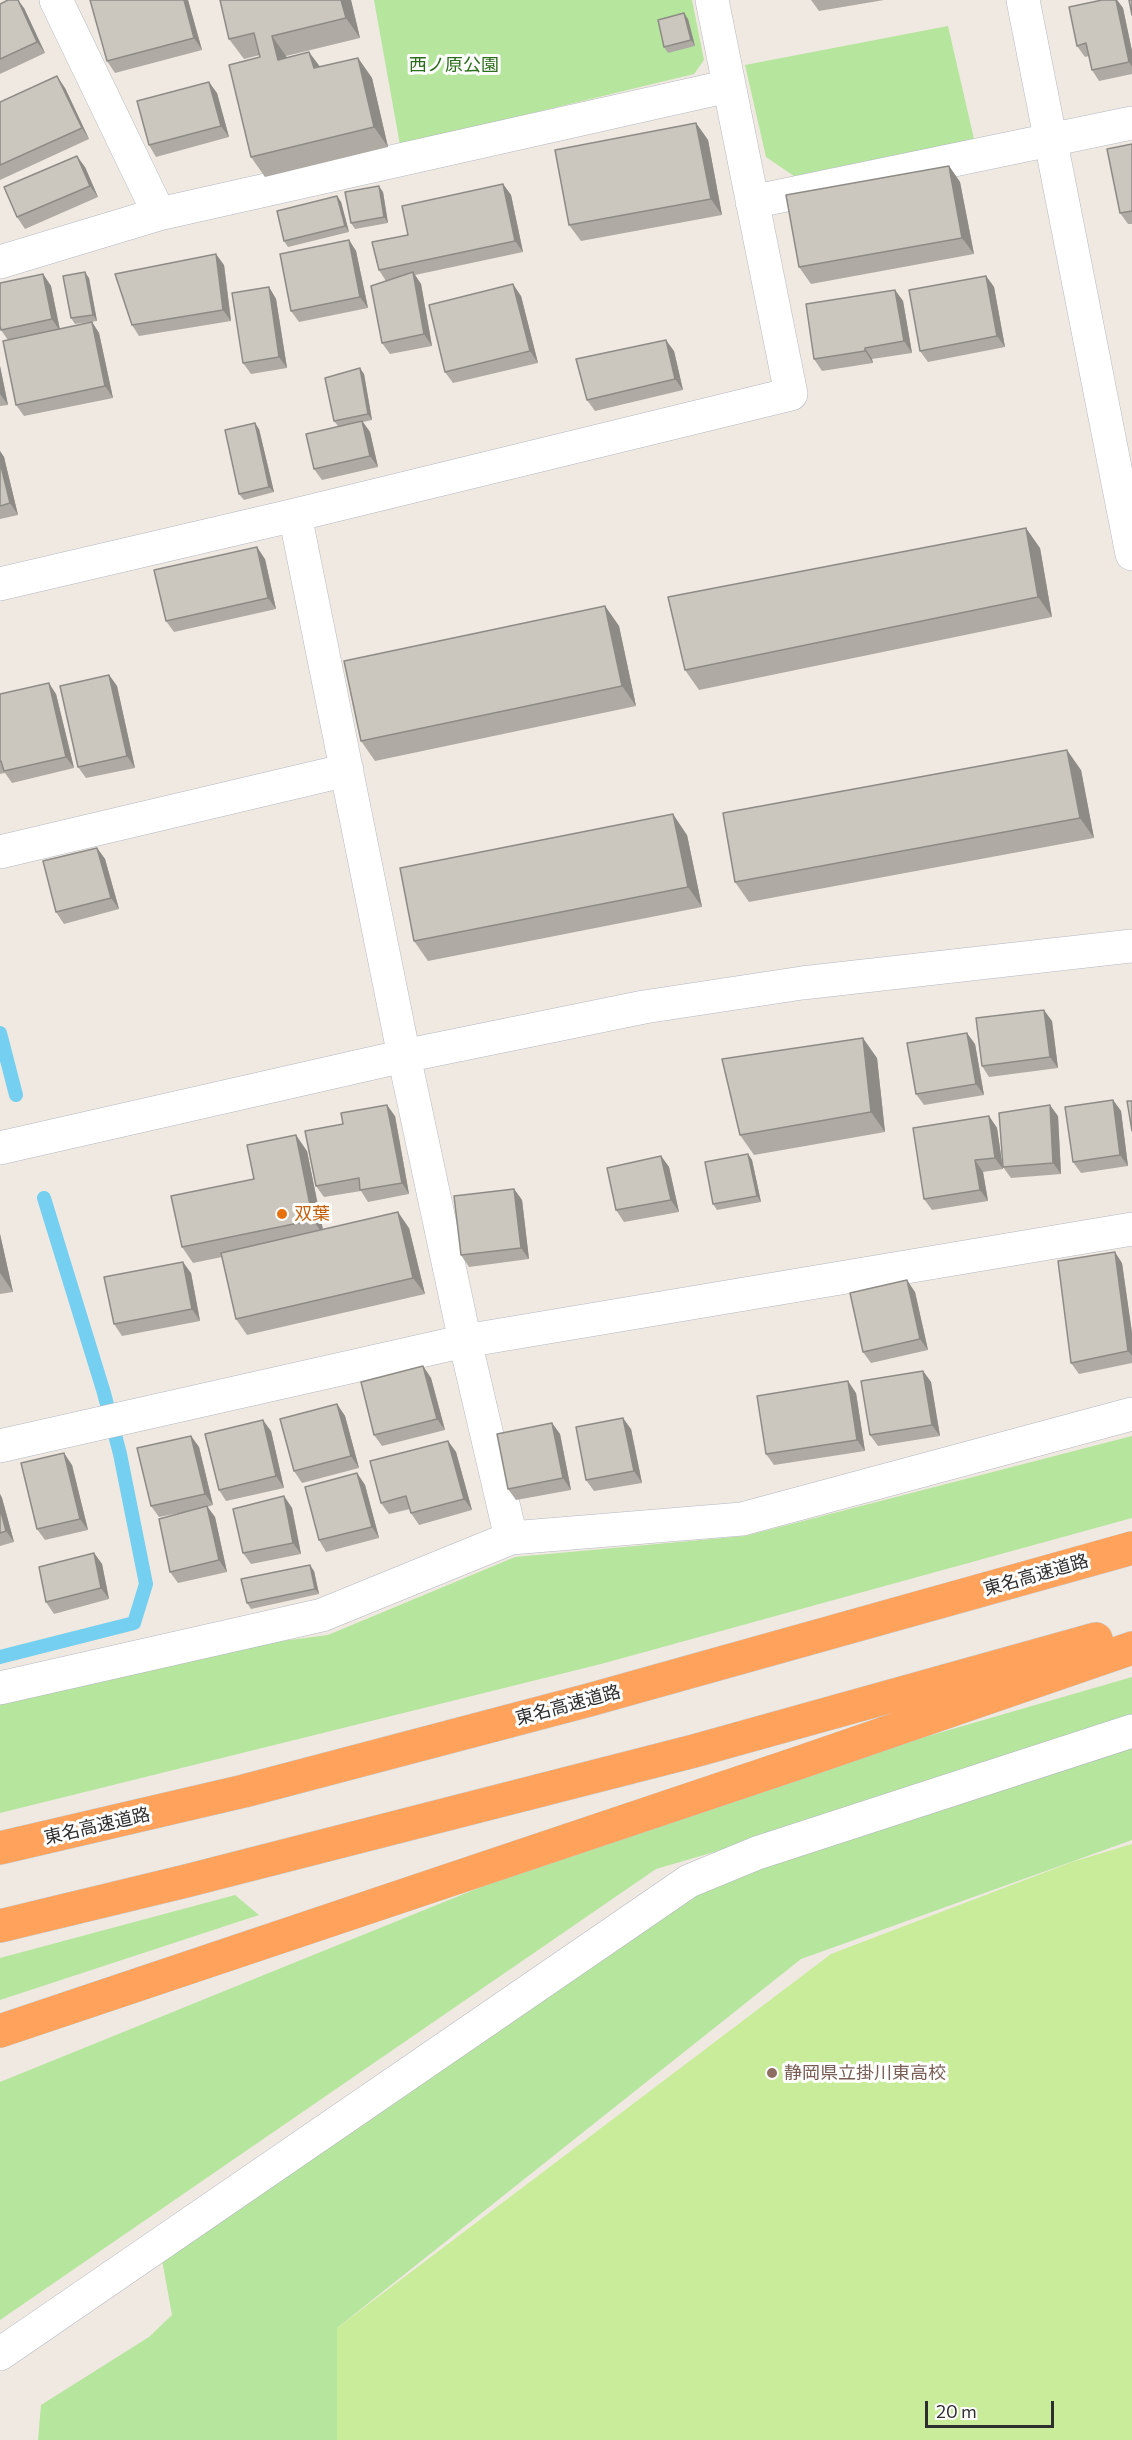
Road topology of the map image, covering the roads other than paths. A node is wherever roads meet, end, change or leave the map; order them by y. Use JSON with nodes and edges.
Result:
{"nodes":[{"id":1,"x":56,"y":0,"type":"edge"},
{"id":2,"x":712,"y":0,"type":"edge"},
{"id":3,"x":1023,"y":0,"type":"edge"},
{"id":4,"x":729,"y":86,"type":"junction"},
{"id":5,"x":1132,"y":123,"type":"edge"},
{"id":6,"x":1051,"y":139,"type":"junction"},
{"id":7,"x":752,"y":202,"type":"junction"},
{"id":8,"x":159,"y":214,"type":"junction"},
{"id":9,"x":0,"y":262,"type":"edge"},
{"id":10,"x":295,"y":515,"type":"junction"},
{"id":11,"x":1132,"y":554,"type":"edge"},
{"id":12,"x":0,"y":584,"type":"edge"},
{"id":13,"x":347,"y":770,"type":"junction"},
{"id":14,"x":0,"y":852,"type":"edge"},
{"id":15,"x":1132,"y":946,"type":"edge"},
{"id":16,"x":404,"y":1056,"type":"junction"},
{"id":17,"x":0,"y":1149,"type":"edge"},
{"id":18,"x":1132,"y":1228,"type":"edge"},
{"id":19,"x":465,"y":1341,"type":"junction"},
{"id":20,"x":1132,"y":1414,"type":"edge"},
{"id":21,"x":0,"y":1446,"type":"edge"},
{"id":22,"x":511,"y":1538,"type":"junction"},
{"id":23,"x":1132,"y":1548,"type":"edge"},
{"id":24,"x":1132,"y":1629,"type":"edge"},
{"id":25,"x":1132,"y":1648,"type":"edge"},
{"id":26,"x":0,"y":1688,"type":"edge"},
{"id":27,"x":1132,"y":1731,"type":"edge"},
{"id":28,"x":0,"y":1848,"type":"edge"},
{"id":29,"x":0,"y":1926,"type":"edge"},
{"id":30,"x":0,"y":2031,"type":"edge"},
{"id":31,"x":0,"y":2354,"type":"edge"}],
"edges":[{"from":1,"to":8,"type":"street"},
{"from":2,"to":4,"type":"street"},
{"from":3,"to":6,"type":"street"},
{"from":4,"to":7,"type":"street"},
{"from":4,"to":8,"type":"street"},
{"from":5,"to":6,"type":"street"},
{"from":6,"to":7,"type":"street"},
{"from":6,"to":11,"type":"street"},
{"from":7,"to":10,"type":"street"},
{"from":8,"to":9,"type":"street"},
{"from":10,"to":12,"type":"street"},
{"from":10,"to":13,"type":"street"},
{"from":13,"to":14,"type":"street"},
{"from":13,"to":16,"type":"street"},
{"from":15,"to":16,"type":"street"},
{"from":16,"to":17,"type":"street"},
{"from":16,"to":19,"type":"street"},
{"from":18,"to":19,"type":"street"},
{"from":19,"to":21,"type":"street"},
{"from":19,"to":22,"type":"street"},
{"from":20,"to":22,"type":"street"},
{"from":22,"to":26,"type":"street"},
{"from":23,"to":28,"type":"highway","name":"東名高速道路"},
{"from":24,"to":29,"type":"highway"},
{"from":25,"to":30,"type":"highway"},
{"from":27,"to":31,"type":"street"}]}
